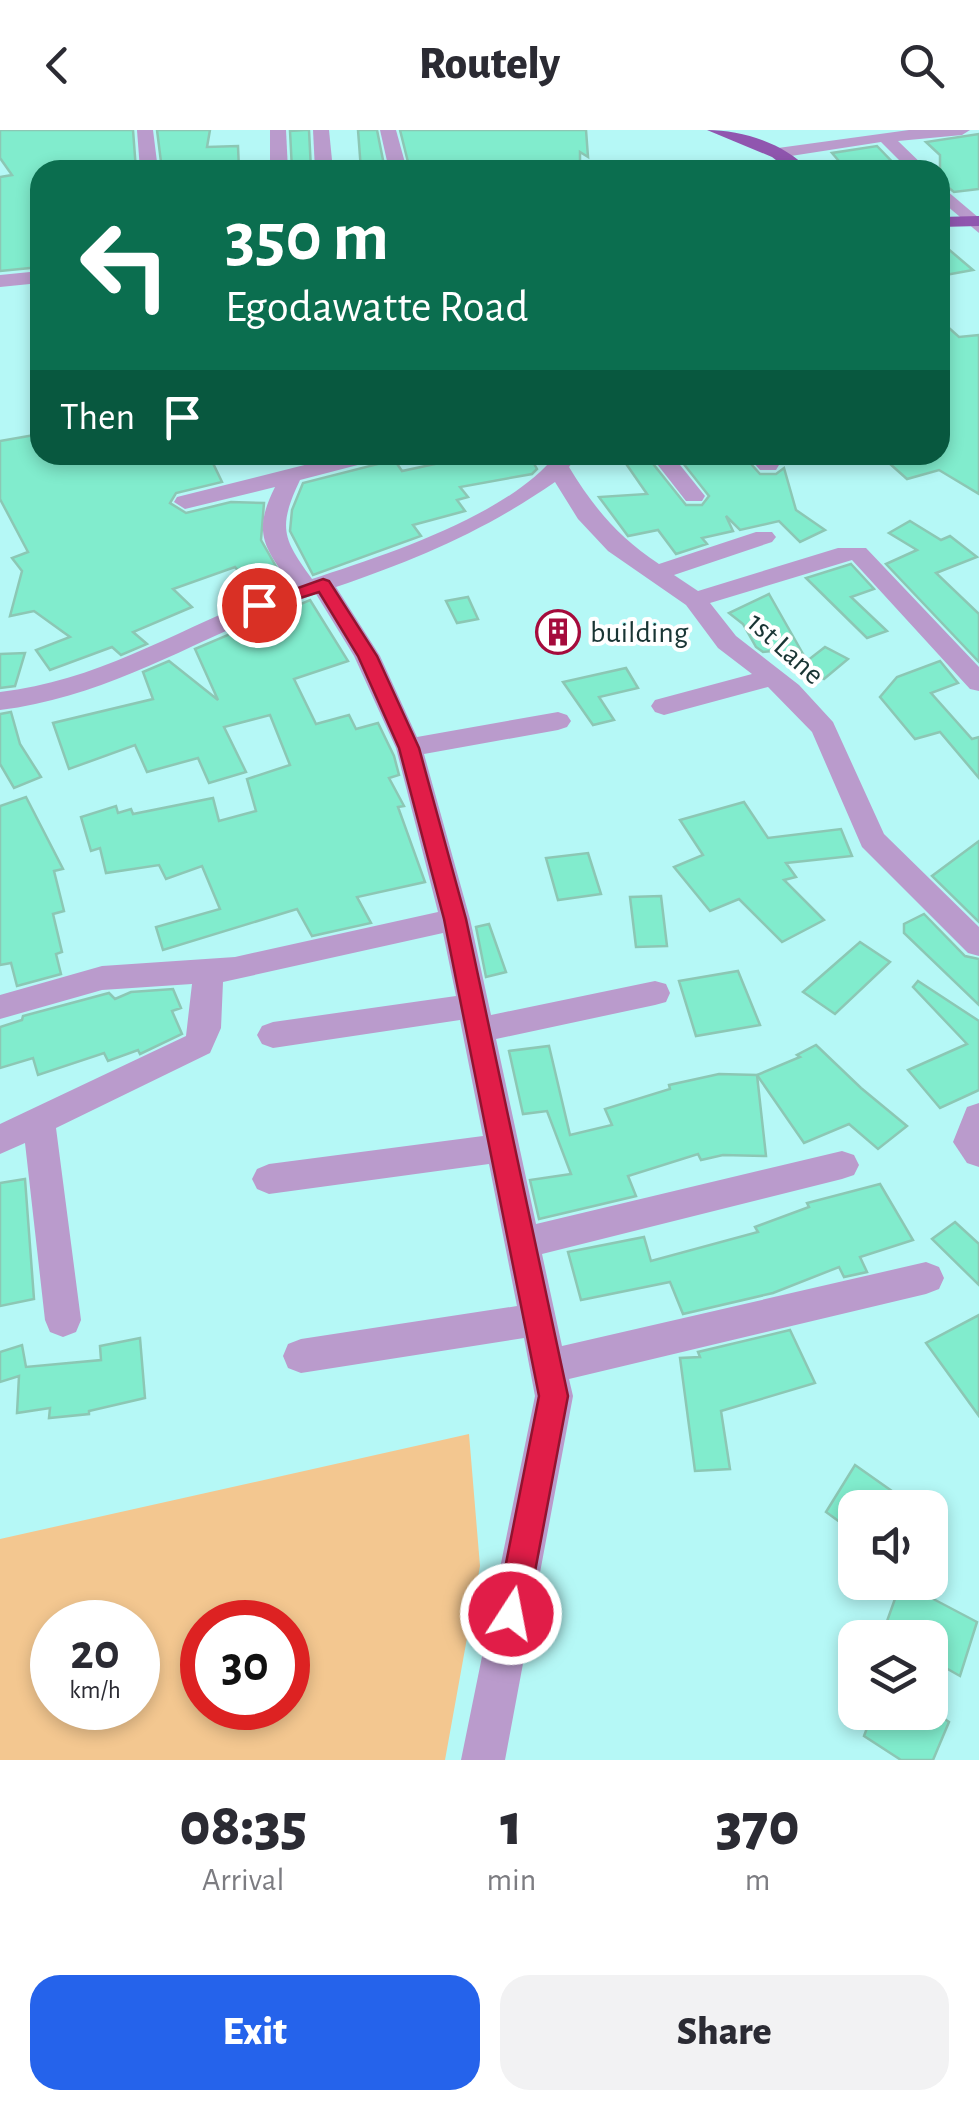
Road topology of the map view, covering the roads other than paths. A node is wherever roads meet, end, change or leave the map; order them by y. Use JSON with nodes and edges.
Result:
{"nodes":[{"id":1,"x":145,"y":130,"type":"edge"},
{"id":2,"x":278,"y":130,"type":"edge"},
{"id":3,"x":322,"y":130,"type":"edge"},
{"id":4,"x":388,"y":130,"type":"edge"},
{"id":5,"x":715,"y":130,"type":"edge"},
{"id":6,"x":962,"y":130,"type":"edge"},
{"id":7,"x":840,"y":136,"type":"edge"},
{"id":8,"x":885,"y":138,"type":"junction"},
{"id":9,"x":778,"y":153,"type":"junction"},
{"id":10,"x":148,"y":160,"type":"edge"},
{"id":11,"x":279,"y":160,"type":"edge"},
{"id":12,"x":324,"y":160,"type":"edge"},
{"id":13,"x":396,"y":160,"type":"edge"},
{"id":14,"x":787,"y":160,"type":"edge"},
{"id":15,"x":908,"y":160,"type":"edge"},
{"id":16,"x":950,"y":199,"type":"edge"},
{"id":17,"x":950,"y":222,"type":"edge"},
{"id":18,"x":977,"y":223,"type":"edge"},
{"id":19,"x":30,"y":279,"type":"edge"},
{"id":20,"x":0,"y":281,"type":"edge"},
{"id":21,"x":328,"y":465,"type":"edge"},
{"id":22,"x":552,"y":465,"type":"edge"},
{"id":23,"x":555,"y":465,"type":"edge"},
{"id":24,"x":668,"y":465,"type":"edge"},
{"id":25,"x":291,"y":476,"type":"junction"},
{"id":26,"x":694,"y":496,"type":"dead end"},
{"id":27,"x":185,"y":502,"type":"dead end"},
{"id":28,"x":764,"y":538,"type":"dead end"},
{"id":29,"x":659,"y":572,"type":"junction"},
{"id":30,"x":315,"y":587,"type":"junction"},
{"id":31,"x":695,"y":600,"type":"junction"},
{"id":32,"x":770,"y":678,"type":"junction"},
{"id":33,"x":977,"y":679,"type":"edge"},
{"id":34,"x":0,"y":701,"type":"edge"},
{"id":35,"x":664,"y":706,"type":"dead end"},
{"id":36,"x":558,"y":722,"type":"dead end"},
{"id":37,"x":409,"y":748,"type":"junction"},
{"id":38,"x":455,"y":919,"type":"junction"},
{"id":39,"x":979,"y":944,"type":"edge"},
{"id":40,"x":208,"y":972,"type":"junction"},
{"id":41,"x":655,"y":993,"type":"dead end"},
{"id":42,"x":0,"y":1007,"type":"edge"},
{"id":43,"x":474,"y":1018,"type":"junction"},
{"id":44,"x":273,"y":1035,"type":"dead end"},
{"id":45,"x":979,"y":1117,"type":"edge"},
{"id":46,"x":39,"y":1121,"type":"junction"},
{"id":47,"x":0,"y":1140,"type":"edge"},
{"id":48,"x":502,"y":1148,"type":"junction"},
{"id":49,"x":979,"y":1153,"type":"edge"},
{"id":50,"x":842,"y":1165,"type":"dead end"},
{"id":51,"x":269,"y":1179,"type":"dead end"},
{"id":52,"x":523,"y":1243,"type":"junction"},
{"id":53,"x":926,"y":1278,"type":"dead end"},
{"id":54,"x":539,"y":1318,"type":"junction"},
{"id":55,"x":63,"y":1320,"type":"dead end"},
{"id":56,"x":301,"y":1356,"type":"dead end"},
{"id":57,"x":549,"y":1366,"type":"junction"},
{"id":58,"x":483,"y":1760,"type":"edge"}],
"edges":[{"from":1,"to":10,"type":"street"},
{"from":2,"to":11,"type":"street"},
{"from":3,"to":12,"type":"street"},
{"from":4,"to":13,"type":"street"},
{"from":5,"to":9,"type":"main road"},
{"from":6,"to":8,"type":"street"},
{"from":7,"to":8,"type":"street"},
{"from":7,"to":9,"type":"street"},
{"from":8,"to":15,"type":"street"},
{"from":9,"to":14,"type":"main road"},
{"from":16,"to":18,"type":"street"},
{"from":17,"to":18,"type":"main road"},
{"from":19,"to":20,"type":"street"},
{"from":21,"to":25,"type":"street"},
{"from":22,"to":30,"type":"street"},
{"from":23,"to":29,"type":"street","name":"1st Lane"},
{"from":24,"to":26,"type":"street"},
{"from":25,"to":27,"type":"street"},
{"from":25,"to":30,"type":"street"},
{"from":28,"to":29,"type":"street"},
{"from":29,"to":31,"type":"street","name":"1st Lane"},
{"from":30,"to":34,"type":"street"},
{"from":30,"to":37,"type":"street"},
{"from":31,"to":32,"type":"street","name":"1st Lane"},
{"from":31,"to":33,"type":"street"},
{"from":32,"to":35,"type":"street"},
{"from":32,"to":39,"type":"street","name":"1st Lane"},
{"from":36,"to":37,"type":"street"},
{"from":37,"to":38,"type":"street"},
{"from":38,"to":40,"type":"street"},
{"from":38,"to":43,"type":"street"},
{"from":40,"to":42,"type":"street"},
{"from":40,"to":46,"type":"street"},
{"from":41,"to":43,"type":"street"},
{"from":43,"to":44,"type":"street"},
{"from":43,"to":48,"type":"street"},
{"from":45,"to":49,"type":"street"},
{"from":46,"to":47,"type":"street"},
{"from":46,"to":55,"type":"street"},
{"from":48,"to":51,"type":"street"},
{"from":48,"to":52,"type":"street"},
{"from":50,"to":52,"type":"street"},
{"from":52,"to":54,"type":"street"},
{"from":53,"to":57,"type":"street"},
{"from":54,"to":56,"type":"street"},
{"from":54,"to":57,"type":"street"},
{"from":57,"to":58,"type":"street"}]}
